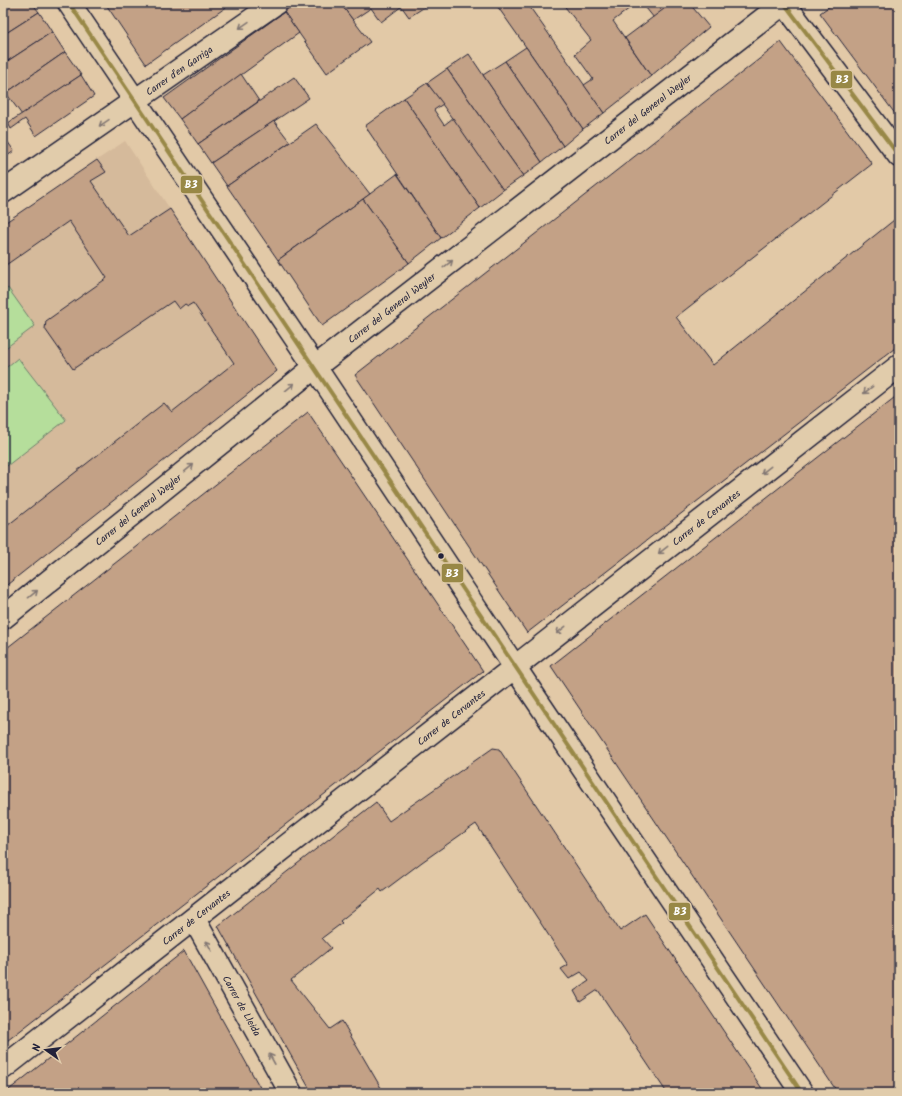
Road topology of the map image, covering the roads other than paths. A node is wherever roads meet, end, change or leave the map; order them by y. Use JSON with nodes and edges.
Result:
{"nodes":[{"id":1,"x":69,"y":3,"type":"edge"},
{"id":2,"x":276,"y":3,"type":"edge"},
{"id":3,"x":784,"y":3,"type":"edge"},
{"id":4,"x":136,"y":101,"type":"junction"},
{"id":5,"x":899,"y":156,"type":"edge"},
{"id":6,"x":3,"y":192,"type":"edge"},
{"id":7,"x":899,"y":366,"type":"edge"},
{"id":8,"x":315,"y":367,"type":"junction"},
{"id":9,"x":3,"y":618,"type":"edge"},
{"id":10,"x":515,"y":666,"type":"junction"},
{"id":11,"x":194,"y":918,"type":"junction"},
{"id":12,"x":3,"y":1068,"type":"edge"},
{"id":13,"x":291,"y":1093,"type":"edge"},
{"id":14,"x":802,"y":1093,"type":"edge"}],
"edges":[{"from":1,"to":4,"type":"street"},
{"from":2,"to":4,"type":"street","name":"Carrer d'en Garriga","one_way":true},
{"from":3,"to":5,"type":"street"},
{"from":8,"to":3,"type":"street","name":"Carrer del General Weyler","one_way":true},
{"from":4,"to":6,"type":"street","name":"Carrer d'en Garriga","one_way":true},
{"from":4,"to":8,"type":"street"},
{"from":7,"to":10,"type":"street","name":"Carrer de Cervantes","one_way":true},
{"from":9,"to":8,"type":"street","name":"Carrer del General Weyler","one_way":true},
{"from":8,"to":10,"type":"street"},
{"from":10,"to":11,"type":"street","name":"Carrer de Cervantes"},
{"from":10,"to":14,"type":"street"},
{"from":11,"to":12,"type":"street","name":"Carrer de Cervantes"},
{"from":13,"to":11,"type":"street","name":"Carrer de Lleida","one_way":true}]}
